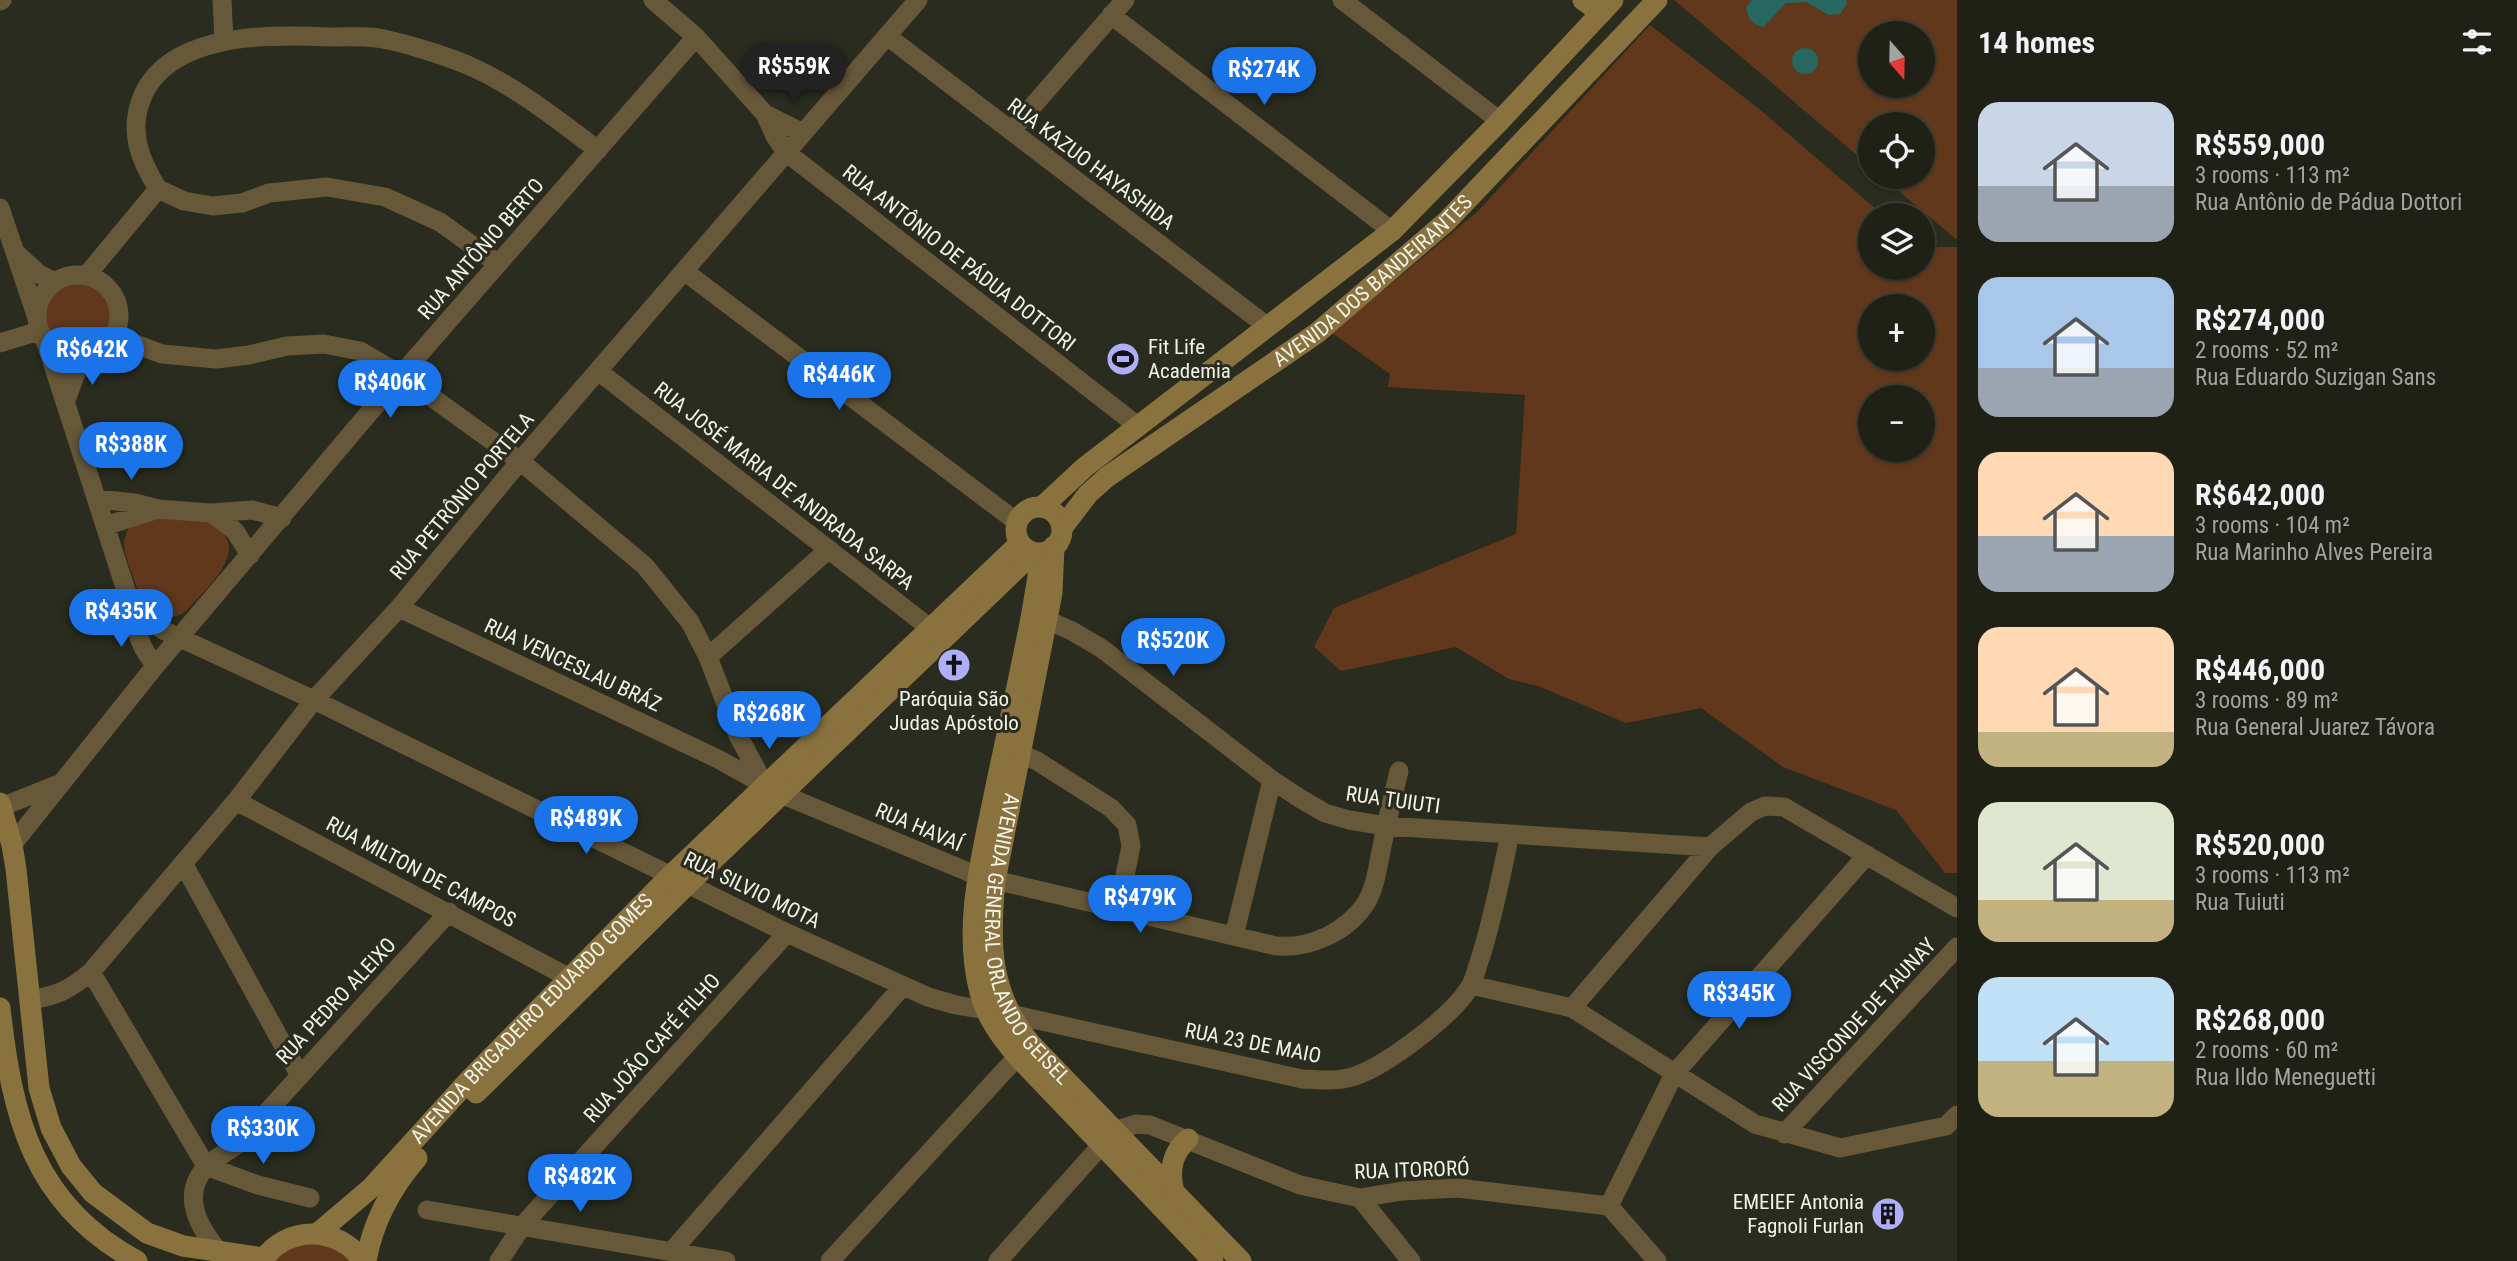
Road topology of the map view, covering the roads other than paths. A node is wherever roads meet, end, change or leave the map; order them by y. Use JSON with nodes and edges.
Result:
{"nodes":[{"id":1,"x":222,"y":0,"type":"edge"},
{"id":2,"x":653,"y":0,"type":"edge"},
{"id":3,"x":918,"y":0,"type":"edge"},
{"id":4,"x":1125,"y":0,"type":"edge"},
{"id":5,"x":1342,"y":0,"type":"edge"},
{"id":6,"x":1583,"y":0,"type":"edge"},
{"id":7,"x":1657,"y":0,"type":"edge"},
{"id":8,"x":1610,"y":4,"type":"edge"},
{"id":9,"x":1111,"y":15,"type":"junction"},
{"id":10,"x":887,"y":36,"type":"junction"},
{"id":11,"x":696,"y":37,"type":"junction"},
{"id":12,"x":224,"y":41,"type":"junction"},
{"id":13,"x":765,"y":114,"type":"junction"},
{"id":14,"x":1500,"y":121,"type":"junction"},
{"id":15,"x":1539,"y":123,"type":"junction"},
{"id":16,"x":1011,"y":131,"type":"junction"},
{"id":17,"x":803,"y":133,"type":"junction"},
{"id":18,"x":598,"y":150,"type":"junction"},
{"id":19,"x":786,"y":152,"type":"junction"},
{"id":20,"x":158,"y":189,"type":"junction"},
{"id":21,"x":0,"y":208,"type":"edge"},
{"id":22,"x":1392,"y":231,"type":"junction"},
{"id":23,"x":15,"y":253,"type":"junction"},
{"id":24,"x":498,"y":264,"type":"junction"},
{"id":25,"x":684,"y":271,"type":"junction"},
{"id":26,"x":86,"y":276,"type":"junction"},
{"id":27,"x":55,"y":282,"type":"junction"},
{"id":28,"x":1268,"y":327,"type":"junction"},
{"id":29,"x":40,"y":330,"type":"junction"},
{"id":30,"x":114,"y":336,"type":"junction"},
{"id":31,"x":0,"y":343,"type":"edge"},
{"id":32,"x":82,"y":357,"type":"junction"},
{"id":33,"x":597,"y":371,"type":"junction"},
{"id":34,"x":401,"y":376,"type":"junction"},
{"id":35,"x":65,"y":403,"type":"junction"},
{"id":36,"x":1139,"y":427,"type":"junction"},
{"id":37,"x":520,"y":461,"type":"junction"},
{"id":38,"x":97,"y":499,"type":"junction"},
{"id":39,"x":1042,"y":507,"type":"junction"},
{"id":40,"x":158,"y":509,"type":"junction"},
{"id":41,"x":211,"y":513,"type":"junction"},
{"id":42,"x":282,"y":518,"type":"junction"},
{"id":43,"x":1017,"y":522,"type":"junction"},
{"id":44,"x":105,"y":526,"type":"junction"},
{"id":45,"x":1041,"y":545,"type":"junction"},
{"id":46,"x":829,"y":549,"type":"junction"},
{"id":47,"x":250,"y":555,"type":"junction"},
{"id":48,"x":399,"y":608,"type":"junction"},
{"id":49,"x":132,"y":610,"type":"junction"},
{"id":50,"x":1047,"y":620,"type":"junction"},
{"id":51,"x":936,"y":634,"type":"junction"},
{"id":52,"x":180,"y":637,"type":"junction"},
{"id":53,"x":708,"y":657,"type":"junction"},
{"id":54,"x":156,"y":665,"type":"junction"},
{"id":55,"x":314,"y":700,"type":"junction"},
{"id":56,"x":738,"y":735,"type":"junction"},
{"id":57,"x":1012,"y":750,"type":"junction"},
{"id":58,"x":718,"y":759,"type":"junction"},
{"id":59,"x":1399,"y":771,"type":"dead end"},
{"id":60,"x":1272,"y":780,"type":"junction"},
{"id":61,"x":60,"y":783,"type":"junction"},
{"id":62,"x":773,"y":790,"type":"junction"},
{"id":63,"x":236,"y":801,"type":"junction"},
{"id":64,"x":1,"y":805,"type":"edge"},
{"id":65,"x":1386,"y":825,"type":"junction"},
{"id":66,"x":1510,"y":834,"type":"junction"},
{"id":67,"x":12,"y":845,"type":"junction"},
{"id":68,"x":1710,"y":847,"type":"junction"},
{"id":69,"x":1867,"y":855,"type":"junction"},
{"id":70,"x":183,"y":863,"type":"junction"},
{"id":71,"x":986,"y":879,"type":"junction"},
{"id":72,"x":679,"y":880,"type":"junction"},
{"id":73,"x":1957,"y":908,"type":"edge"},
{"id":74,"x":1118,"y":910,"type":"junction"},
{"id":75,"x":449,"y":912,"type":"junction"},
{"id":76,"x":787,"y":933,"type":"junction"},
{"id":77,"x":1234,"y":936,"type":"junction"},
{"id":78,"x":1957,"y":947,"type":"edge"},
{"id":79,"x":91,"y":972,"type":"junction"},
{"id":80,"x":577,"y":980,"type":"junction"},
{"id":81,"x":1471,"y":985,"type":"junction"},
{"id":82,"x":902,"y":987,"type":"junction"},
{"id":83,"x":29,"y":1000,"type":"junction"},
{"id":84,"x":0,"y":1008,"type":"edge"},
{"id":85,"x":1572,"y":1008,"type":"junction"},
{"id":86,"x":986,"y":1012,"type":"junction"},
{"id":87,"x":1010,"y":1014,"type":"junction"},
{"id":88,"x":1024,"y":1050,"type":"junction"},
{"id":89,"x":299,"y":1074,"type":"junction"},
{"id":90,"x":1674,"y":1074,"type":"junction"},
{"id":91,"x":1957,"y":1115,"type":"edge"},
{"id":92,"x":1784,"y":1134,"type":"junction"},
{"id":93,"x":1108,"y":1139,"type":"junction"},
{"id":94,"x":1188,"y":1139,"type":"junction"},
{"id":95,"x":206,"y":1166,"type":"junction"},
{"id":96,"x":1173,"y":1188,"type":"junction"},
{"id":97,"x":310,"y":1198,"type":"dead end"},
{"id":98,"x":1360,"y":1198,"type":"junction"},
{"id":99,"x":1609,"y":1206,"type":"junction"},
{"id":100,"x":427,"y":1210,"type":"dead end"},
{"id":101,"x":523,"y":1225,"type":"junction"},
{"id":102,"x":318,"y":1233,"type":"junction"},
{"id":103,"x":672,"y":1251,"type":"junction"},
{"id":104,"x":220,"y":1253,"type":"junction"},
{"id":105,"x":262,"y":1260,"type":"edge"},
{"id":106,"x":137,"y":1261,"type":"edge"},
{"id":107,"x":364,"y":1261,"type":"edge"},
{"id":108,"x":499,"y":1261,"type":"edge"},
{"id":109,"x":726,"y":1261,"type":"edge"},
{"id":110,"x":830,"y":1261,"type":"edge"},
{"id":111,"x":998,"y":1261,"type":"edge"},
{"id":112,"x":1213,"y":1261,"type":"edge"},
{"id":113,"x":1241,"y":1261,"type":"edge"},
{"id":114,"x":1411,"y":1261,"type":"edge"},
{"id":115,"x":1657,"y":1261,"type":"edge"}],
"edges":[{"from":1,"to":12,"type":"street"},
{"from":2,"to":11,"type":"street","name":"RUA ANTÔNIO DE PÁDUA DOTTORI"},
{"from":3,"to":10,"type":"street","name":"RUA PETRÔNIO PORTELA"},
{"from":4,"to":9,"type":"street"},
{"from":5,"to":14,"type":"street"},
{"from":6,"to":8,"type":"main road"},
{"from":7,"to":15,"type":"main road","name":"AVENIDA DOS BANDEIRANTES"},
{"from":8,"to":14,"type":"main road","name":"AVENIDA DOS BANDEIRANTES"},
{"from":8,"to":15,"type":"main road"},
{"from":9,"to":16,"type":"street"},
{"from":9,"to":22,"type":"street"},
{"from":10,"to":16,"type":"street","name":"RUA KAZUO HAYASHIDA"},
{"from":10,"to":17,"type":"street","name":"RUA PETRÔNIO PORTELA"},
{"from":11,"to":13,"type":"street","name":"RUA ANTÔNIO DE PÁDUA DOTTORI"},
{"from":11,"to":18,"type":"street","name":"RUA ANTÔNIO BERTO"},
{"from":12,"to":18,"type":"street"},
{"from":12,"to":20,"type":"street"},
{"from":13,"to":17,"type":"street","name":"RUA ANTÔNIO DE PÁDUA DOTTORI"},
{"from":13,"to":19,"type":"street","name":"RUA ANTÔNIO DE PÁDUA DOTTORI"},
{"from":14,"to":22,"type":"main road","name":"AVENIDA DOS BANDEIRANTES"},
{"from":15,"to":45,"type":"main road","name":"AVENIDA DOS BANDEIRANTES"},
{"from":16,"to":28,"type":"street","name":"RUA KAZUO HAYASHIDA"},
{"from":17,"to":19,"type":"street","name":"RUA PETRÔNIO PORTELA"},
{"from":18,"to":24,"type":"street","name":"RUA ANTÔNIO BERTO"},
{"from":19,"to":25,"type":"street","name":"RUA PETRÔNIO PORTELA"},
{"from":19,"to":36,"type":"street","name":"RUA ANTÔNIO DE PÁDUA DOTTORI"},
{"from":20,"to":24,"type":"street"},
{"from":20,"to":26,"type":"street"},
{"from":21,"to":23,"type":"street"},
{"from":22,"to":28,"type":"main road","name":"AVENIDA DOS BANDEIRANTES"},
{"from":23,"to":27,"type":"street"},
{"from":23,"to":29,"type":"street"},
{"from":24,"to":34,"type":"street","name":"RUA ANTÔNIO BERTO"},
{"from":25,"to":33,"type":"street","name":"RUA PETRÔNIO PORTELA"},
{"from":25,"to":43,"type":"street"},
{"from":26,"to":27,"type":"street"},
{"from":26,"to":30,"type":"street"},
{"from":27,"to":29,"type":"street"},
{"from":28,"to":36,"type":"main road","name":"AVENIDA DOS BANDEIRANTES"},
{"from":29,"to":31,"type":"street"},
{"from":29,"to":32,"type":"street"},
{"from":29,"to":35,"type":"street"},
{"from":30,"to":32,"type":"street"},
{"from":30,"to":34,"type":"street"},
{"from":32,"to":35,"type":"street"},
{"from":33,"to":37,"type":"street","name":"RUA PETRÔNIO PORTELA"},
{"from":33,"to":46,"type":"street","name":"RUA JOSÉ MARIA DE ANDRADA SARPA"},
{"from":34,"to":37,"type":"street"},
{"from":34,"to":42,"type":"street","name":"RUA ANTÔNIO BERTO"},
{"from":35,"to":38,"type":"street"},
{"from":36,"to":39,"type":"main road","name":"AVENIDA DOS BANDEIRANTES"},
{"from":37,"to":48,"type":"street","name":"RUA PETRÔNIO PORTELA"},
{"from":37,"to":53,"type":"street"},
{"from":38,"to":40,"type":"street"},
{"from":38,"to":44,"type":"street"},
{"from":39,"to":43,"type":"main road","name":"AVENIDA DOS BANDEIRANTES"},
{"from":39,"to":45,"type":"main road"},
{"from":40,"to":41,"type":"street"},
{"from":40,"to":44,"type":"street"},
{"from":41,"to":42,"type":"street"},
{"from":41,"to":47,"type":"street"},
{"from":42,"to":47,"type":"street","name":"RUA ANTÔNIO BERTO"},
{"from":43,"to":45,"type":"main road"},
{"from":44,"to":49,"type":"street"},
{"from":45,"to":50,"type":"main road","name":"AVENIDA GENERAL ORLANDO GEISEL"},
{"from":45,"to":51,"type":"main road","name":"AVENIDA BRIGADEIRO EDUARDO GOMES"},
{"from":45,"to":57,"type":"main road","name":"AVENIDA GENERAL ORLANDO GEISEL"},
{"from":46,"to":51,"type":"street","name":"RUA JOSÉ MARIA DE ANDRADA SARPA"},
{"from":46,"to":53,"type":"street"},
{"from":47,"to":52,"type":"street","name":"RUA ANTÔNIO BERTO"},
{"from":48,"to":55,"type":"street","name":"RUA PETRÔNIO PORTELA"},
{"from":48,"to":58,"type":"street","name":"RUA VENCESLAU BRÁZ"},
{"from":49,"to":52,"type":"street","name":"RUA SILVIO MOTA"},
{"from":49,"to":54,"type":"street"},
{"from":50,"to":57,"type":"main road","name":"AVENIDA GENERAL ORLANDO GEISEL"},
{"from":50,"to":60,"type":"street","name":"RUA TUIUTI"},
{"from":51,"to":62,"type":"main road","name":"AVENIDA BRIGADEIRO EDUARDO GOMES"},
{"from":52,"to":54,"type":"street","name":"RUA ANTÔNIO BERTO"},
{"from":52,"to":55,"type":"street","name":"RUA SILVIO MOTA"},
{"from":53,"to":56,"type":"street"},
{"from":54,"to":61,"type":"street","name":"RUA ANTÔNIO BERTO"},
{"from":55,"to":63,"type":"street","name":"RUA PETRÔNIO PORTELA"},
{"from":55,"to":72,"type":"street","name":"RUA SILVIO MOTA"},
{"from":56,"to":58,"type":"street"},
{"from":56,"to":62,"type":"street"},
{"from":57,"to":71,"type":"main road","name":"AVENIDA GENERAL ORLANDO GEISEL"},
{"from":57,"to":74,"type":"street"},
{"from":58,"to":62,"type":"street","name":"RUA VENCESLAU BRÁZ"},
{"from":59,"to":65,"type":"street","name":"RUA HAVAÍ"},
{"from":60,"to":65,"type":"street","name":"RUA TUIUTI"},
{"from":60,"to":77,"type":"street"},
{"from":61,"to":64,"type":"street","name":"RUA ANTÔNIO BERTO"},
{"from":61,"to":67,"type":"street","name":"RUA ANTÔNIO BERTO"},
{"from":62,"to":71,"type":"street","name":"RUA HAVAÍ"},
{"from":62,"to":72,"type":"main road","name":"AVENIDA BRIGADEIRO EDUARDO GOMES"},
{"from":63,"to":70,"type":"street","name":"RUA PETRÔNIO PORTELA"},
{"from":63,"to":75,"type":"street","name":"RUA MILTON DE CAMPOS"},
{"from":64,"to":67,"type":"main road"},
{"from":65,"to":66,"type":"street","name":"RUA TUIUTI"},
{"from":65,"to":77,"type":"street","name":"RUA HAVAÍ"},
{"from":66,"to":68,"type":"street","name":"RUA TUIUTI"},
{"from":66,"to":81,"type":"street","name":"RUA 23 DE MAIO"},
{"from":67,"to":83,"type":"main road"},
{"from":68,"to":69,"type":"street"},
{"from":68,"to":85,"type":"street"},
{"from":69,"to":73,"type":"street"},
{"from":69,"to":90,"type":"street"},
{"from":70,"to":79,"type":"street","name":"RUA PETRÔNIO PORTELA"},
{"from":70,"to":89,"type":"street"},
{"from":71,"to":74,"type":"street","name":"RUA HAVAÍ"},
{"from":71,"to":86,"type":"main road","name":"AVENIDA GENERAL ORLANDO GEISEL"},
{"from":71,"to":87,"type":"main road","name":"AVENIDA GENERAL ORLANDO GEISEL"},
{"from":72,"to":76,"type":"street","name":"RUA SILVIO MOTA"},
{"from":72,"to":80,"type":"main road","name":"AVENIDA BRIGADEIRO EDUARDO GOMES"},
{"from":74,"to":77,"type":"street","name":"RUA HAVAÍ"},
{"from":75,"to":80,"type":"street","name":"RUA MILTON DE CAMPOS"},
{"from":75,"to":89,"type":"street","name":"RUA PEDRO ALEIXO"},
{"from":76,"to":82,"type":"street","name":"RUA SILVIO MOTA"},
{"from":76,"to":101,"type":"street","name":"RUA JOÃO CAFÉ FILHO"},
{"from":78,"to":92,"type":"street","name":"RUA VISCONDE DE TAUNAY"},
{"from":79,"to":83,"type":"street","name":"RUA PETRÔNIO PORTELA"},
{"from":79,"to":95,"type":"street"},
{"from":80,"to":102,"type":"main road","name":"AVENIDA BRIGADEIRO EDUARDO GOMES"},
{"from":80,"to":107,"type":"main road","name":"AVENIDA BRIGADEIRO EDUARDO GOMES"},
{"from":81,"to":85,"type":"street"},
{"from":81,"to":87,"type":"street","name":"RUA 23 DE MAIO"},
{"from":82,"to":86,"type":"street","name":"RUA SILVIO MOTA"},
{"from":82,"to":103,"type":"street"},
{"from":83,"to":104,"type":"main road"},
{"from":84,"to":106,"type":"main road"},
{"from":85,"to":90,"type":"street"},
{"from":86,"to":87,"type":"street","name":"RUA SILVIO MOTA"},
{"from":86,"to":88,"type":"main road","name":"AVENIDA GENERAL ORLANDO GEISEL"},
{"from":87,"to":88,"type":"main road","name":"AVENIDA GENERAL ORLANDO GEISEL"},
{"from":88,"to":93,"type":"main road","name":"AVENIDA GENERAL ORLANDO GEISEL"},
{"from":88,"to":110,"type":"street"},
{"from":89,"to":95,"type":"street","name":"RUA PEDRO ALEIXO"},
{"from":90,"to":92,"type":"street"},
{"from":90,"to":99,"type":"street"},
{"from":91,"to":92,"type":"street"},
{"from":93,"to":94,"type":"street","name":"RUA ITORORÓ"},
{"from":93,"to":96,"type":"main road","name":"AVENIDA GENERAL ORLANDO GEISEL"},
{"from":93,"to":111,"type":"street"},
{"from":93,"to":112,"type":"main road","name":"AVENIDA GENERAL ORLANDO GEISEL"},
{"from":94,"to":96,"type":"main road"},
{"from":94,"to":98,"type":"street","name":"RUA ITORORÓ"},
{"from":95,"to":97,"type":"street"},
{"from":95,"to":104,"type":"street"},
{"from":96,"to":113,"type":"main road","name":"AVENIDA GENERAL ORLANDO GEISEL"},
{"from":98,"to":99,"type":"street","name":"RUA ITORORÓ"},
{"from":98,"to":114,"type":"street"},
{"from":99,"to":115,"type":"street"},
{"from":100,"to":101,"type":"street"},
{"from":101,"to":103,"type":"street"},
{"from":101,"to":108,"type":"street","name":"RUA JOÃO CAFÉ FILHO"},
{"from":102,"to":105,"type":"main road"},
{"from":102,"to":107,"type":"main road"},
{"from":103,"to":109,"type":"street"},
{"from":104,"to":105,"type":"main road"}]}
